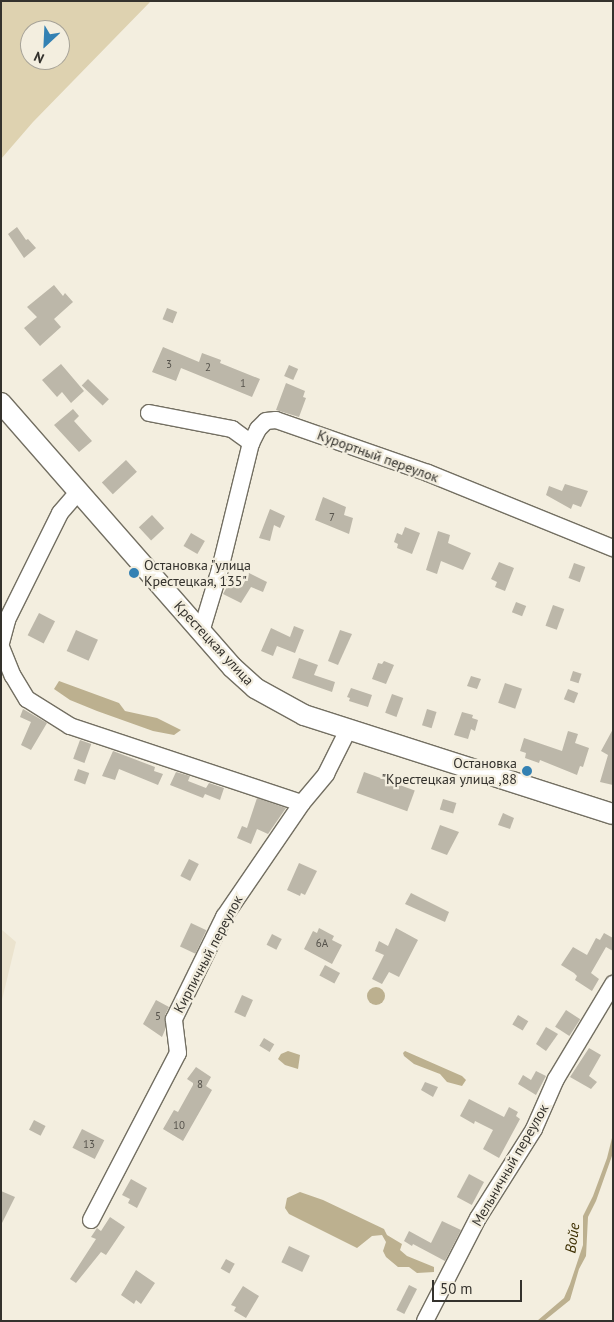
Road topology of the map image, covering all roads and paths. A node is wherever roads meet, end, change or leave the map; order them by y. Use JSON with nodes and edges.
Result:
{"nodes":[{"id":1,"x":1,"y":403,"type":"edge"},
{"id":2,"x":149,"y":413,"type":"dead end"},
{"id":3,"x":251,"y":443,"type":"junction"},
{"id":4,"x":78,"y":492,"type":"junction"},
{"id":5,"x":613,"y":548,"type":"edge"},
{"id":6,"x":4,"y":619,"type":"edge"},
{"id":7,"x":201,"y":632,"type":"junction"},
{"id":8,"x":1,"y":645,"type":"edge"},
{"id":9,"x":348,"y":730,"type":"junction"},
{"id":10,"x":302,"y":803,"type":"junction"},
{"id":11,"x":613,"y":814,"type":"edge"},
{"id":12,"x":613,"y":984,"type":"edge"},
{"id":13,"x":91,"y":1220,"type":"dead end"},
{"id":14,"x":425,"y":1321,"type":"edge"}],
"edges":[{"from":1,"to":4,"type":"main road","name":"Крестецкая улица"},
{"from":2,"to":3,"type":"street"},
{"from":3,"to":5,"type":"street","name":"Курортный переулок"},
{"from":3,"to":7,"type":"street"},
{"from":4,"to":6,"type":"street"},
{"from":4,"to":7,"type":"main road","name":"Крестецкая улица"},
{"from":6,"to":8,"type":"street"},
{"from":7,"to":9,"type":"main road","name":"Крестецкая улица"},
{"from":8,"to":10,"type":"street"},
{"from":9,"to":10,"type":"street","name":"Кирпичный переулок"},
{"from":9,"to":11,"type":"main road","name":"Крестецкая улица"},
{"from":10,"to":13,"type":"street","name":"Кирпичный переулок"},
{"from":12,"to":14,"type":"street","name":"Мельничный переулок"}]}
